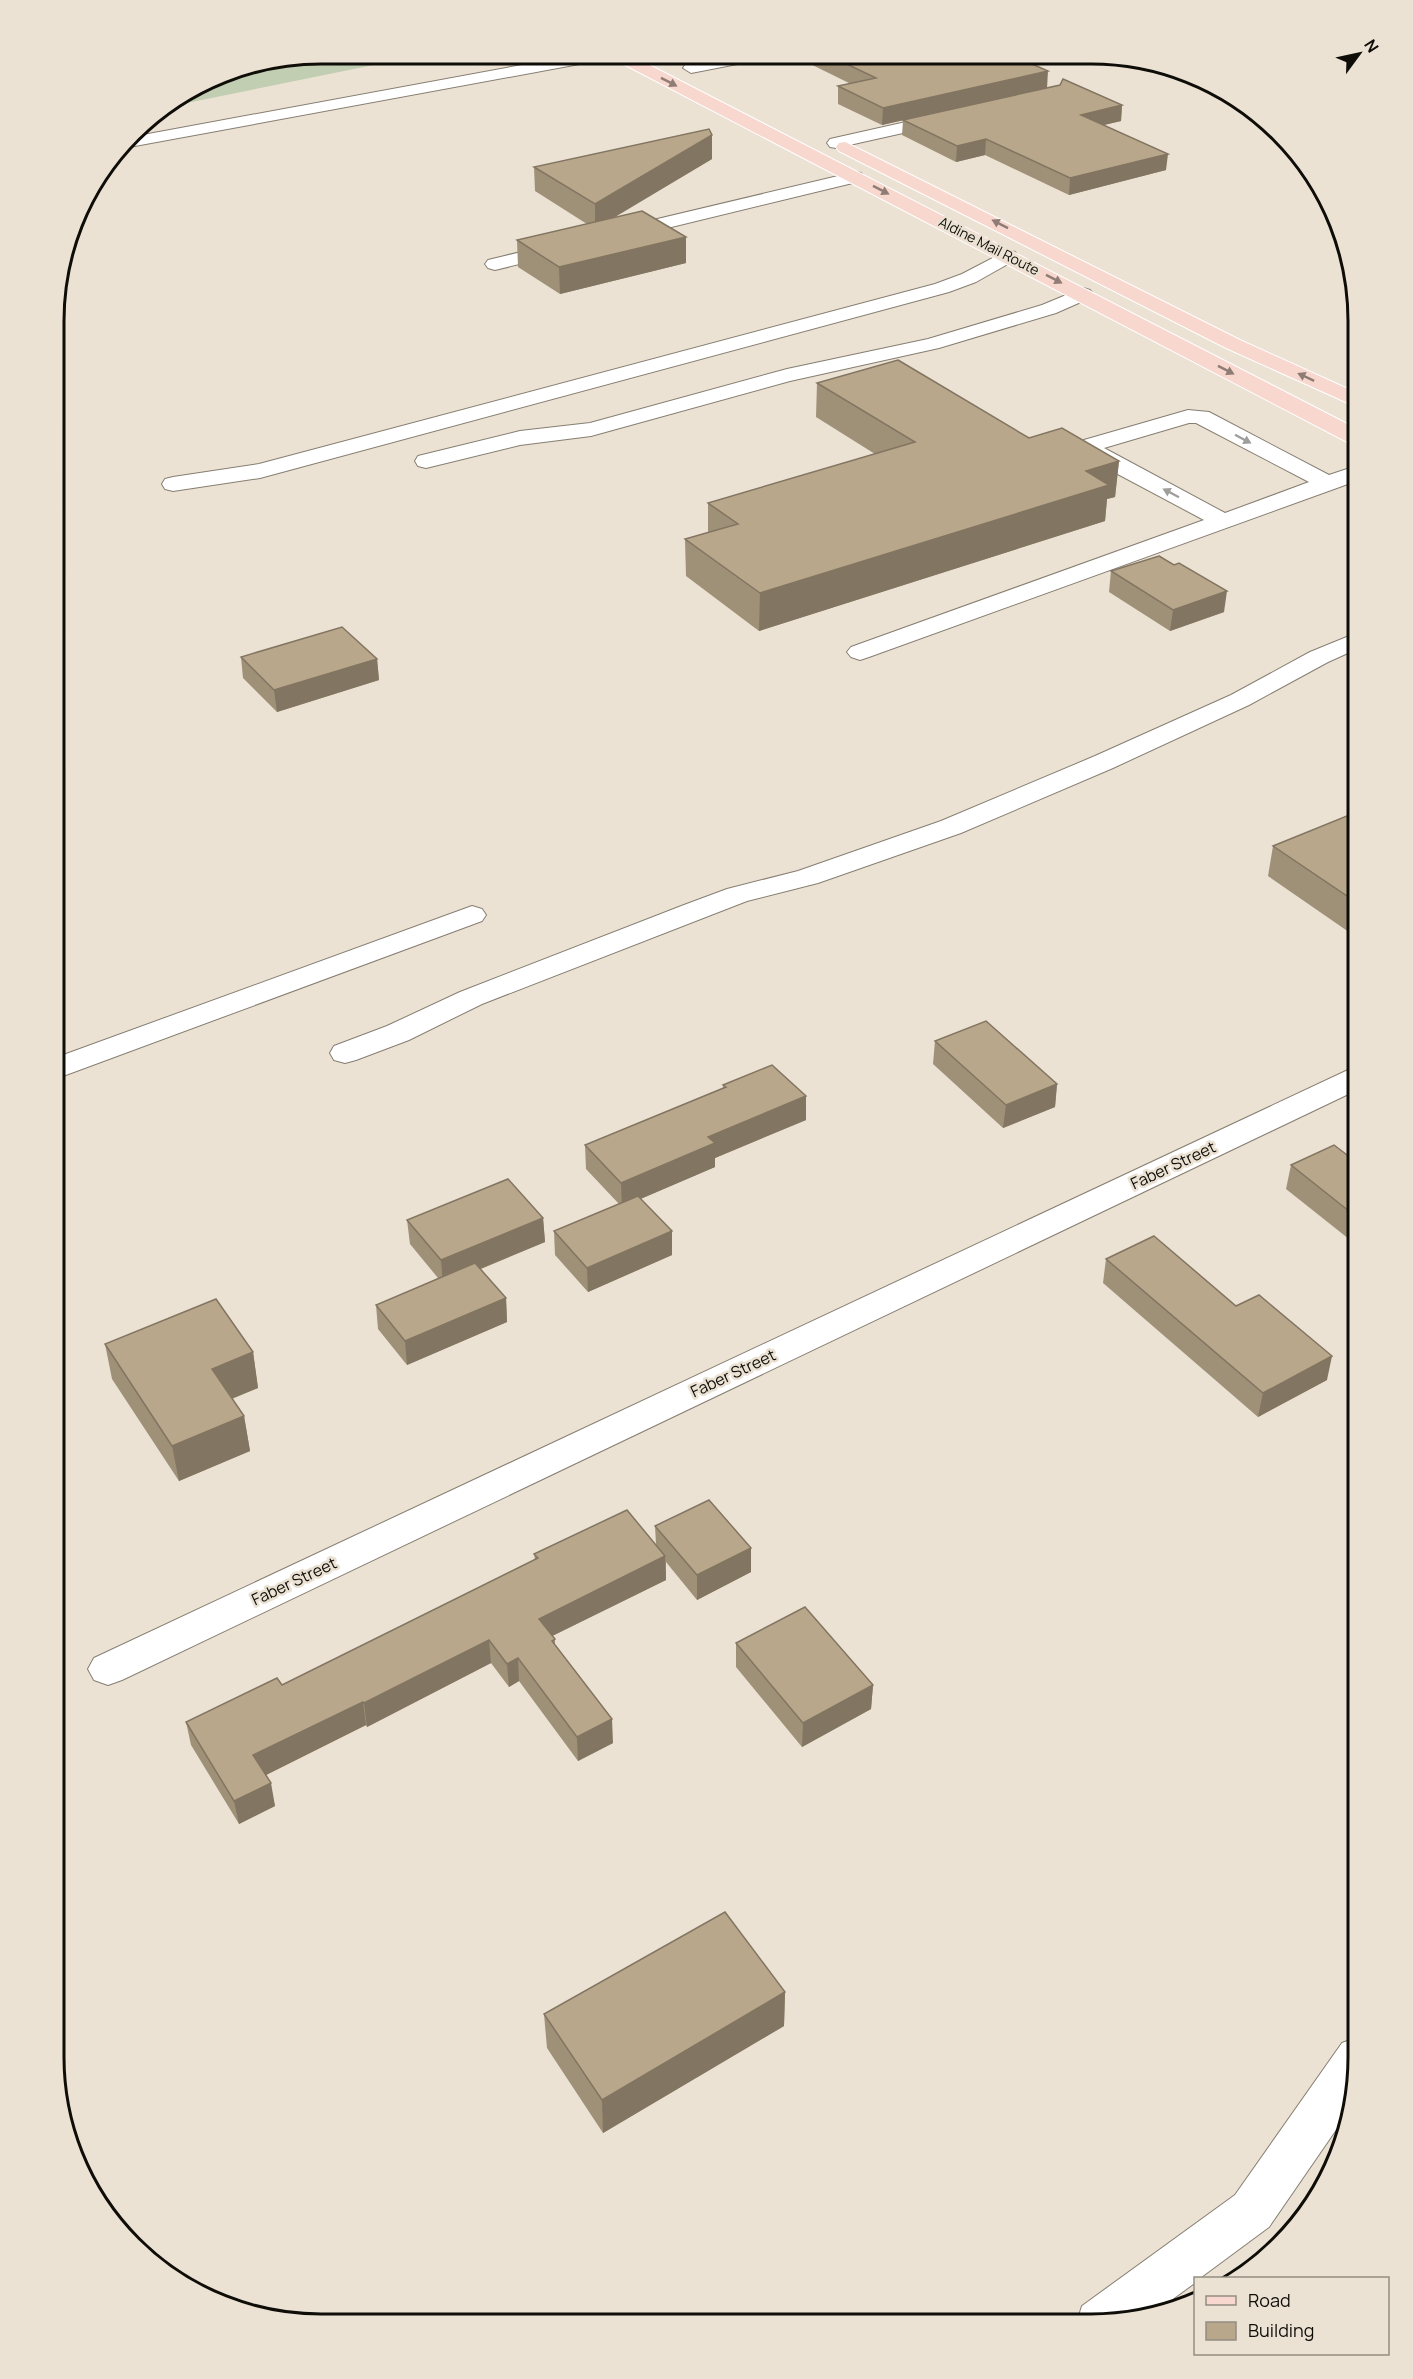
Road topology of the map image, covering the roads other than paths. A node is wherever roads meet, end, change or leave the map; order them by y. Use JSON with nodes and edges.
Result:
{"nodes":[{"id":1,"x":553,"y":64,"type":"edge"},
{"id":2,"x":636,"y":64,"type":"edge"},
{"id":3,"x":682,"y":64,"type":"edge"},
{"id":4,"x":710,"y":64,"type":"edge"},
{"id":5,"x":691,"y":68,"type":"junction"},
{"id":6,"x":722,"y":84,"type":"dead end"},
{"id":7,"x":961,"y":115,"type":"edge"},
{"id":8,"x":815,"y":132,"type":"dead end"},
{"id":9,"x":139,"y":141,"type":"edge"},
{"id":10,"x":836,"y":143,"type":"junction"},
{"id":11,"x":805,"y":151,"type":"junction"},
{"id":12,"x":855,"y":177,"type":"junction"},
{"id":13,"x":600,"y":238,"type":"edge"},
{"id":14,"x":577,"y":244,"type":"edge"},
{"id":15,"x":1008,"y":256,"type":"junction"},
{"id":16,"x":495,"y":264,"type":"dead end"},
{"id":17,"x":1116,"y":283,"type":"junction"},
{"id":18,"x":1083,"y":294,"type":"junction"},
{"id":19,"x":1348,"y":397,"type":"edge"},
{"id":20,"x":1348,"y":433,"type":"edge"},
{"id":21,"x":426,"y":461,"type":"dead end"},
{"id":22,"x":1348,"y":476,"type":"edge"},
{"id":23,"x":1327,"y":483,"type":"junction"},
{"id":24,"x":173,"y":484,"type":"dead end"},
{"id":25,"x":1222,"y":521,"type":"junction"},
{"id":26,"x":1348,"y":644,"type":"edge"},
{"id":27,"x":861,"y":652,"type":"dead end"},
{"id":28,"x":472,"y":915,"type":"dead end"},
{"id":29,"x":345,"y":1053,"type":"dead end"},
{"id":30,"x":64,"y":1066,"type":"edge"},
{"id":31,"x":1348,"y":1082,"type":"edge"},
{"id":32,"x":108,"y":1669,"type":"dead end"},
{"id":33,"x":1348,"y":2072,"type":"edge"},
{"id":34,"x":1114,"y":2313,"type":"edge"}],
"edges":[{"from":1,"to":9,"type":"street"},
{"from":2,"to":11,"type":"main road","name":"Aldine Mail Route","one_way":true},
{"from":3,"to":5,"type":"main road"},
{"from":4,"to":5,"type":"street"},
{"from":5,"to":6,"type":"main road"},
{"from":7,"to":10,"type":"street"},
{"from":8,"to":10,"type":"main road","name":"Aldine Mail Route"},
{"from":10,"to":11,"type":"main road"},
{"from":17,"to":10,"type":"main road","name":"Aldine Mail Route","one_way":true},
{"from":11,"to":12,"type":"main road","name":"Aldine Mail Route"},
{"from":12,"to":13,"type":"street"},
{"from":12,"to":15,"type":"main road","name":"Aldine Mail Route","one_way":true},
{"from":14,"to":16,"type":"street"},
{"from":15,"to":18,"type":"main road","name":"Aldine Mail Route","one_way":true},
{"from":15,"to":24,"type":"street"},
{"from":17,"to":18,"type":"main road"},
{"from":19,"to":17,"type":"main road","name":"Aldine Mail Route","one_way":true},
{"from":18,"to":20,"type":"main road","name":"Aldine Mail Route","one_way":true},
{"from":18,"to":21,"type":"street"},
{"from":22,"to":23,"type":"street"},
{"from":23,"to":25,"type":"street"},
{"from":25,"to":23,"type":"street","one_way":true},
{"from":25,"to":27,"type":"street"},
{"from":26,"to":29,"type":"street"},
{"from":28,"to":30,"type":"street"},
{"from":31,"to":32,"type":"street","name":"Faber Street"},
{"from":33,"to":34,"type":"street"}]}
